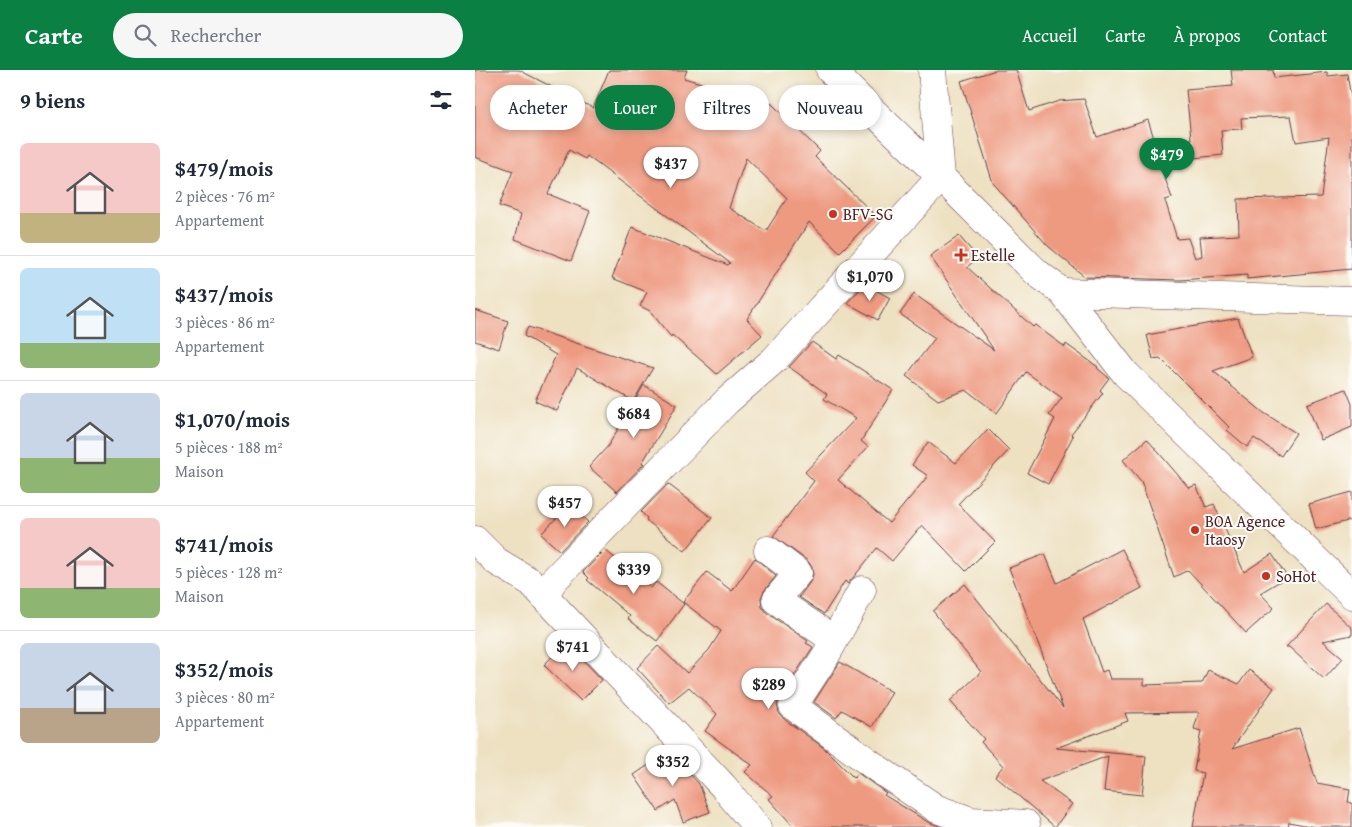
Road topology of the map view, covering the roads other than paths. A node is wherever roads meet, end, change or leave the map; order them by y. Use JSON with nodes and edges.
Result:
{"nodes":[{"id":1,"x":830,"y":70,"type":"edge"},
{"id":2,"x":932,"y":70,"type":"edge"},
{"id":3,"x":941,"y":177,"type":"junction"},
{"id":4,"x":1062,"y":292,"type":"junction"},
{"id":5,"x":1352,"y":301,"type":"edge"},
{"id":6,"x":475,"y":540,"type":"edge"},
{"id":7,"x":768,"y":550,"type":"dead end"},
{"id":8,"x":862,"y":590,"type":"dead end"},
{"id":9,"x":1352,"y":595,"type":"edge"},
{"id":10,"x":543,"y":596,"type":"junction"},
{"id":11,"x":834,"y":640,"type":"junction"},
{"id":12,"x":1027,"y":826,"type":"edge"},
{"id":13,"x":757,"y":827,"type":"edge"}],
"edges":[{"from":1,"to":3,"type":"street"},
{"from":2,"to":3,"type":"street"},
{"from":3,"to":4,"type":"street"},
{"from":3,"to":10,"type":"street"},
{"from":4,"to":5,"type":"street"},
{"from":4,"to":9,"type":"street"},
{"from":6,"to":10,"type":"street"},
{"from":7,"to":11,"type":"street"},
{"from":8,"to":11,"type":"street"},
{"from":10,"to":13,"type":"street"},
{"from":11,"to":12,"type":"street"}]}
